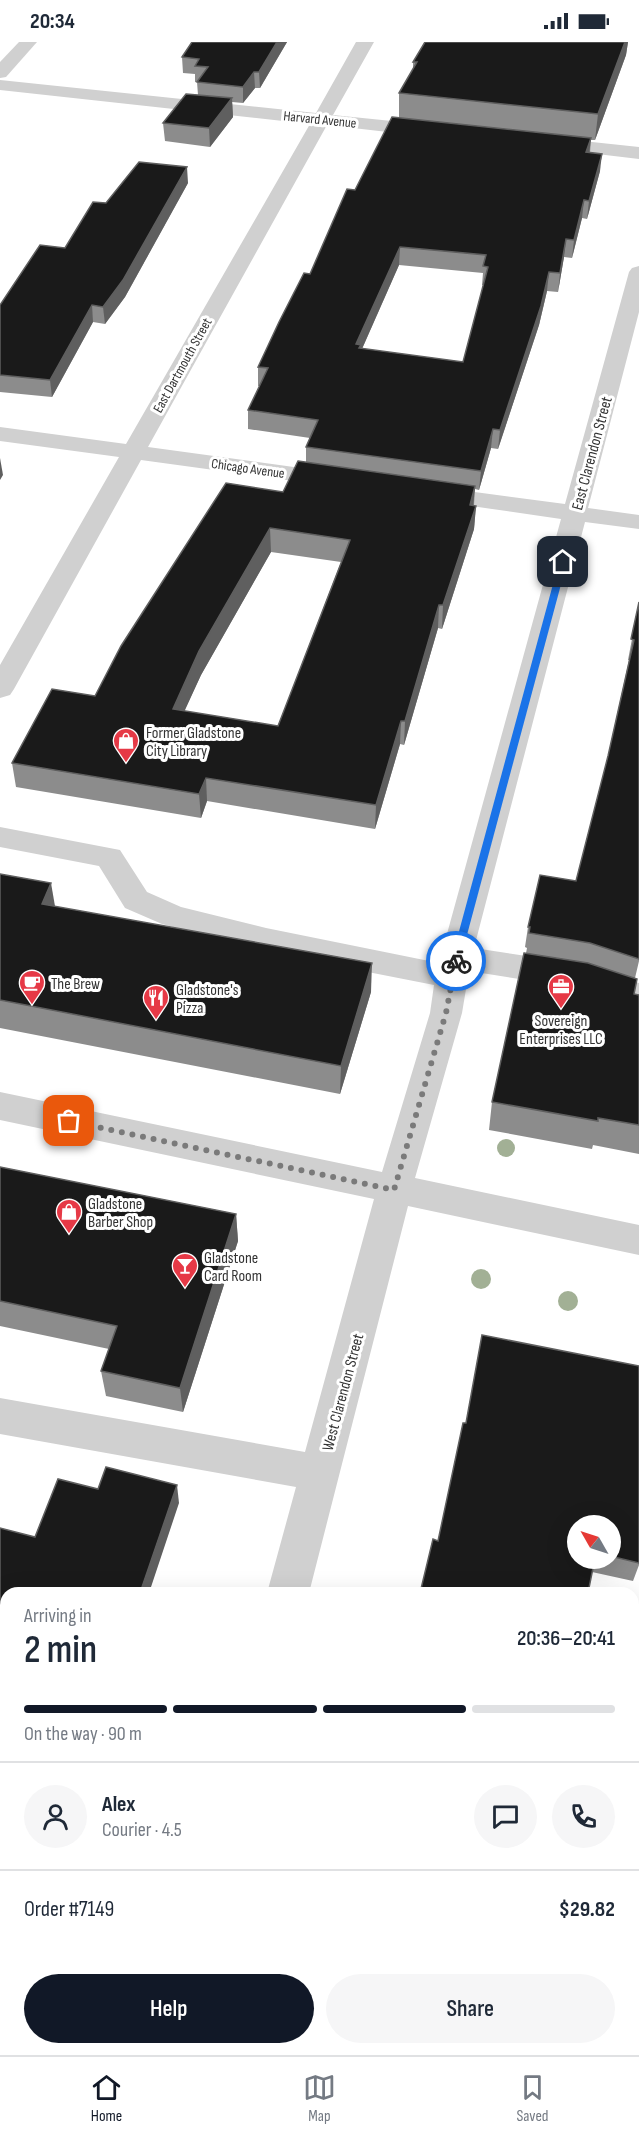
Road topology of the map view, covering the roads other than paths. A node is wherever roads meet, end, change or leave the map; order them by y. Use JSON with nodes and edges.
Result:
{"nodes":[{"id":1,"x":28,"y":42,"type":"edge"},
{"id":2,"x":365,"y":42,"type":"edge"},
{"id":3,"x":0,"y":73,"type":"edge"},
{"id":4,"x":0,"y":85,"type":"edge"},
{"id":5,"x":321,"y":119,"type":"junction"},
{"id":6,"x":445,"y":132,"type":"edge"},
{"id":7,"x":526,"y":141,"type":"edge"},
{"id":8,"x":639,"y":153,"type":"edge"},
{"id":9,"x":639,"y":272,"type":"edge"},
{"id":10,"x":0,"y":434,"type":"edge"},
{"id":11,"x":132,"y":453,"type":"junction"},
{"id":12,"x":361,"y":484,"type":"edge"},
{"id":13,"x":408,"y":490,"type":"edge"},
{"id":14,"x":576,"y":513,"type":"junction"},
{"id":15,"x":639,"y":522,"type":"edge"},
{"id":16,"x":0,"y":689,"type":"edge"},
{"id":17,"x":0,"y":837,"type":"edge"},
{"id":18,"x":454,"y":967,"type":"junction"},
{"id":19,"x":639,"y":996,"type":"edge"},
{"id":20,"x":0,"y":1106,"type":"edge"},
{"id":21,"x":394,"y":1190,"type":"junction"},
{"id":22,"x":639,"y":1240,"type":"edge"},
{"id":23,"x":0,"y":1416,"type":"edge"},
{"id":24,"x":320,"y":1473,"type":"junction"},
{"id":25,"x":290,"y":1587,"type":"edge"}],
"edges":[{"from":1,"to":3,"type":"street"},
{"from":2,"to":5,"type":"street","name":"East Dartmouth Street"},
{"from":4,"to":5,"type":"street","name":"Harvard Avenue"},
{"from":5,"to":6,"type":"street","name":"Harvard Avenue"},
{"from":5,"to":11,"type":"street","name":"East Dartmouth Street"},
{"from":7,"to":8,"type":"street"},
{"from":9,"to":14,"type":"street","name":"East Clarendon Street"},
{"from":10,"to":11,"type":"street","name":"Chicago Avenue"},
{"from":11,"to":12,"type":"street","name":"Chicago Avenue"},
{"from":11,"to":16,"type":"street","name":"East Dartmouth Street"},
{"from":13,"to":14,"type":"street"},
{"from":14,"to":15,"type":"street"},
{"from":14,"to":18,"type":"street","name":"East Clarendon Street"},
{"from":17,"to":18,"type":"street"},
{"from":18,"to":19,"type":"street"},
{"from":18,"to":21,"type":"street","name":"East Clarendon Street"},
{"from":20,"to":21,"type":"street"},
{"from":21,"to":22,"type":"street"},
{"from":21,"to":24,"type":"street","name":"West Clarendon Street"},
{"from":23,"to":24,"type":"street"},
{"from":24,"to":25,"type":"street","name":"West Clarendon Street"}]}
